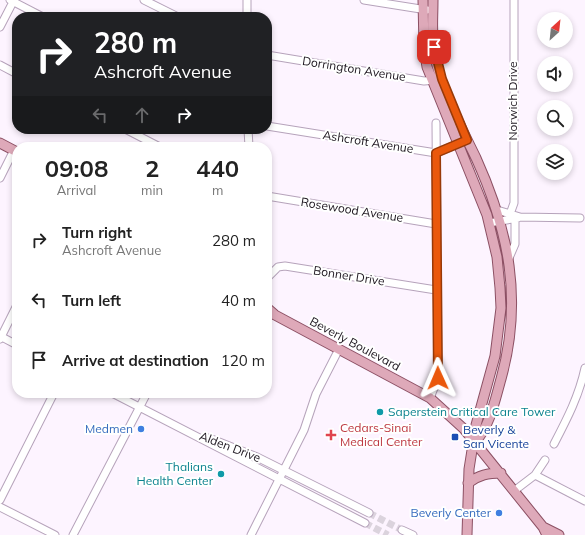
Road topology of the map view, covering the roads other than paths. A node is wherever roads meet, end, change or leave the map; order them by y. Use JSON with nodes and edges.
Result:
{"nodes":[{"id":1,"x":144,"y":0,"type":"edge"},
{"id":2,"x":247,"y":0,"type":"edge"},
{"id":3,"x":364,"y":0,"type":"edge"},
{"id":4,"x":433,"y":0,"type":"edge"},
{"id":5,"x":514,"y":0,"type":"edge"},
{"id":6,"x":12,"y":1,"type":"edge"},
{"id":7,"x":423,"y":5,"type":"edge"},
{"id":8,"x":433,"y":10,"type":"junction"},
{"id":9,"x":33,"y":12,"type":"edge"},
{"id":10,"x":168,"y":12,"type":"edge"},
{"id":11,"x":247,"y":12,"type":"edge"},
{"id":12,"x":0,"y":27,"type":"edge"},
{"id":13,"x":272,"y":56,"type":"edge"},
{"id":14,"x":0,"y":65,"type":"edge"},
{"id":15,"x":12,"y":71,"type":"edge"},
{"id":16,"x":442,"y":79,"type":"junction"},
{"id":17,"x":432,"y":82,"type":"junction"},
{"id":18,"x":436,"y":123,"type":"dead end"},
{"id":19,"x":272,"y":127,"type":"edge"},
{"id":20,"x":135,"y":134,"type":"edge"},
{"id":21,"x":467,"y":140,"type":"junction"},
{"id":22,"x":150,"y":142,"type":"edge"},
{"id":23,"x":0,"y":143,"type":"edge"},
{"id":24,"x":458,"y":143,"type":"junction"},
{"id":25,"x":12,"y":149,"type":"edge"},
{"id":26,"x":436,"y":153,"type":"junction"},
{"id":27,"x":12,"y":156,"type":"edge"},
{"id":28,"x":0,"y":178,"type":"edge"},
{"id":29,"x":272,"y":197,"type":"edge"},
{"id":30,"x":514,"y":203,"type":"junction"},
{"id":31,"x":497,"y":210,"type":"junction"},
{"id":32,"x":515,"y":217,"type":"junction"},
{"id":33,"x":584,"y":218,"type":"edge"},
{"id":34,"x":500,"y":220,"type":"junction"},
{"id":35,"x":489,"y":222,"type":"junction"},
{"id":36,"x":436,"y":224,"type":"junction"},
{"id":37,"x":509,"y":258,"type":"junction"},
{"id":38,"x":272,"y":273,"type":"edge"},
{"id":39,"x":436,"y":290,"type":"junction"},
{"id":40,"x":272,"y":312,"type":"edge"},
{"id":41,"x":12,"y":314,"type":"edge"},
{"id":42,"x":0,"y":337,"type":"edge"},
{"id":43,"x":12,"y":343,"type":"edge"},
{"id":44,"x":339,"y":349,"type":"junction"},
{"id":45,"x":585,"y":368,"type":"edge"},
{"id":46,"x":51,"y":398,"type":"edge"},
{"id":47,"x":122,"y":398,"type":"edge"},
{"id":48,"x":144,"y":398,"type":"edge"},
{"id":49,"x":430,"y":398,"type":"junction"},
{"id":50,"x":139,"y":407,"type":"junction"},
{"id":51,"x":175,"y":426,"type":"junction"},
{"id":52,"x":475,"y":442,"type":"junction"},
{"id":53,"x":554,"y":444,"type":"dead end"},
{"id":54,"x":545,"y":460,"type":"dead end"},
{"id":55,"x":284,"y":469,"type":"junction"},
{"id":56,"x":501,"y":474,"type":"junction"},
{"id":57,"x":535,"y":475,"type":"junction"},
{"id":58,"x":280,"y":478,"type":"junction"},
{"id":59,"x":468,"y":483,"type":"junction"},
{"id":60,"x":514,"y":491,"type":"junction"},
{"id":61,"x":0,"y":500,"type":"edge"},
{"id":62,"x":345,"y":500,"type":"junction"},
{"id":63,"x":585,"y":501,"type":"edge"},
{"id":64,"x":325,"y":502,"type":"junction"},
{"id":65,"x":0,"y":507,"type":"edge"},
{"id":66,"x":369,"y":513,"type":"tunnel mouth"},
{"id":67,"x":365,"y":523,"type":"tunnel mouth"},
{"id":68,"x":402,"y":530,"type":"tunnel mouth"},
{"id":69,"x":545,"y":531,"type":"edge"},
{"id":70,"x":55,"y":535,"type":"edge"},
{"id":71,"x":73,"y":535,"type":"edge"},
{"id":72,"x":251,"y":535,"type":"edge"},
{"id":73,"x":413,"y":535,"type":"edge"},
{"id":74,"x":468,"y":535,"type":"edge"},
{"id":75,"x":559,"y":535,"type":"edge"}],
"edges":[{"from":1,"to":10,"type":"street"},
{"from":2,"to":11,"type":"street"},
{"from":3,"to":7,"type":"street"},
{"from":4,"to":8,"type":"main road"},
{"from":5,"to":30,"type":"street","name":"Norwich Drive"},
{"from":6,"to":9,"type":"street"},
{"from":6,"to":12,"type":"street"},
{"from":7,"to":8,"type":"street"},
{"from":7,"to":17,"type":"main road"},
{"from":8,"to":16,"type":"main road"},
{"from":13,"to":17,"type":"street","name":"Dorrington Avenue"},
{"from":14,"to":15,"type":"street"},
{"from":16,"to":17,"type":"street","name":"Dorrington Avenue"},
{"from":16,"to":21,"type":"main road"},
{"from":17,"to":24,"type":"main road"},
{"from":18,"to":26,"type":"street"},
{"from":19,"to":26,"type":"street","name":"Ashcroft Avenue"},
{"from":20,"to":22,"type":"street"},
{"from":21,"to":24,"type":"street"},
{"from":21,"to":31,"type":"main road"},
{"from":23,"to":25,"type":"main road"},
{"from":24,"to":26,"type":"street"},
{"from":24,"to":35,"type":"main road"},
{"from":26,"to":36,"type":"street"},
{"from":27,"to":28,"type":"street"},
{"from":29,"to":36,"type":"street","name":"Rosewood Avenue"},
{"from":30,"to":32,"type":"street","name":"Norwich Drive"},
{"from":30,"to":32,"type":"street","name":"Norwich Drive"},
{"from":31,"to":32,"type":"street"},
{"from":31,"to":34,"type":"main road"},
{"from":32,"to":33,"type":"street"},
{"from":32,"to":34,"type":"street"},
{"from":32,"to":37,"type":"street","name":"Norwich Drive"},
{"from":34,"to":35,"type":"street"},
{"from":34,"to":37,"type":"main road"},
{"from":35,"to":52,"type":"main road"},
{"from":36,"to":39,"type":"street"},
{"from":37,"to":52,"type":"main road"},
{"from":38,"to":39,"type":"street","name":"Bonner Drive"},
{"from":39,"to":49,"type":"street"},
{"from":40,"to":44,"type":"main road","name":"Beverly Boulevard"},
{"from":41,"to":42,"type":"street"},
{"from":42,"to":43,"type":"street"},
{"from":44,"to":49,"type":"main road","name":"Beverly Boulevard"},
{"from":44,"to":55,"type":"street"},
{"from":45,"to":53,"type":"street"},
{"from":46,"to":61,"type":"street"},
{"from":47,"to":50,"type":"street","name":"Alden Drive"},
{"from":48,"to":50,"type":"street"},
{"from":49,"to":52,"type":"main road","name":"Beverly Boulevard"},
{"from":50,"to":51,"type":"street","name":"Alden Drive"},
{"from":50,"to":71,"type":"street"},
{"from":51,"to":55,"type":"street","name":"Alden Drive"},
{"from":51,"to":58,"type":"street","name":"Alden Drive"},
{"from":52,"to":56,"type":"main road","name":"Beverly Boulevard"},
{"from":52,"to":59,"type":"main road"},
{"from":54,"to":57,"type":"street"},
{"from":55,"to":58,"type":"street"},
{"from":55,"to":62,"type":"street","name":"Alden Drive"},
{"from":56,"to":59,"type":"main road"},
{"from":56,"to":60,"type":"main road","name":"Beverly Boulevard"},
{"from":57,"to":60,"type":"street"},
{"from":57,"to":63,"type":"street"},
{"from":58,"to":64,"type":"street","name":"Alden Drive"},
{"from":58,"to":72,"type":"street"},
{"from":59,"to":74,"type":"main road"},
{"from":60,"to":69,"type":"main road","name":"Beverly Boulevard"},
{"from":62,"to":64,"type":"street"},
{"from":62,"to":66,"type":"street","name":"Alden Drive"},
{"from":64,"to":67,"type":"street","name":"Alden Drive"},
{"from":65,"to":70,"type":"street"},
{"from":68,"to":73,"type":"street"},
{"from":69,"to":75,"type":"main road","name":"Beverly Boulevard"}]}
